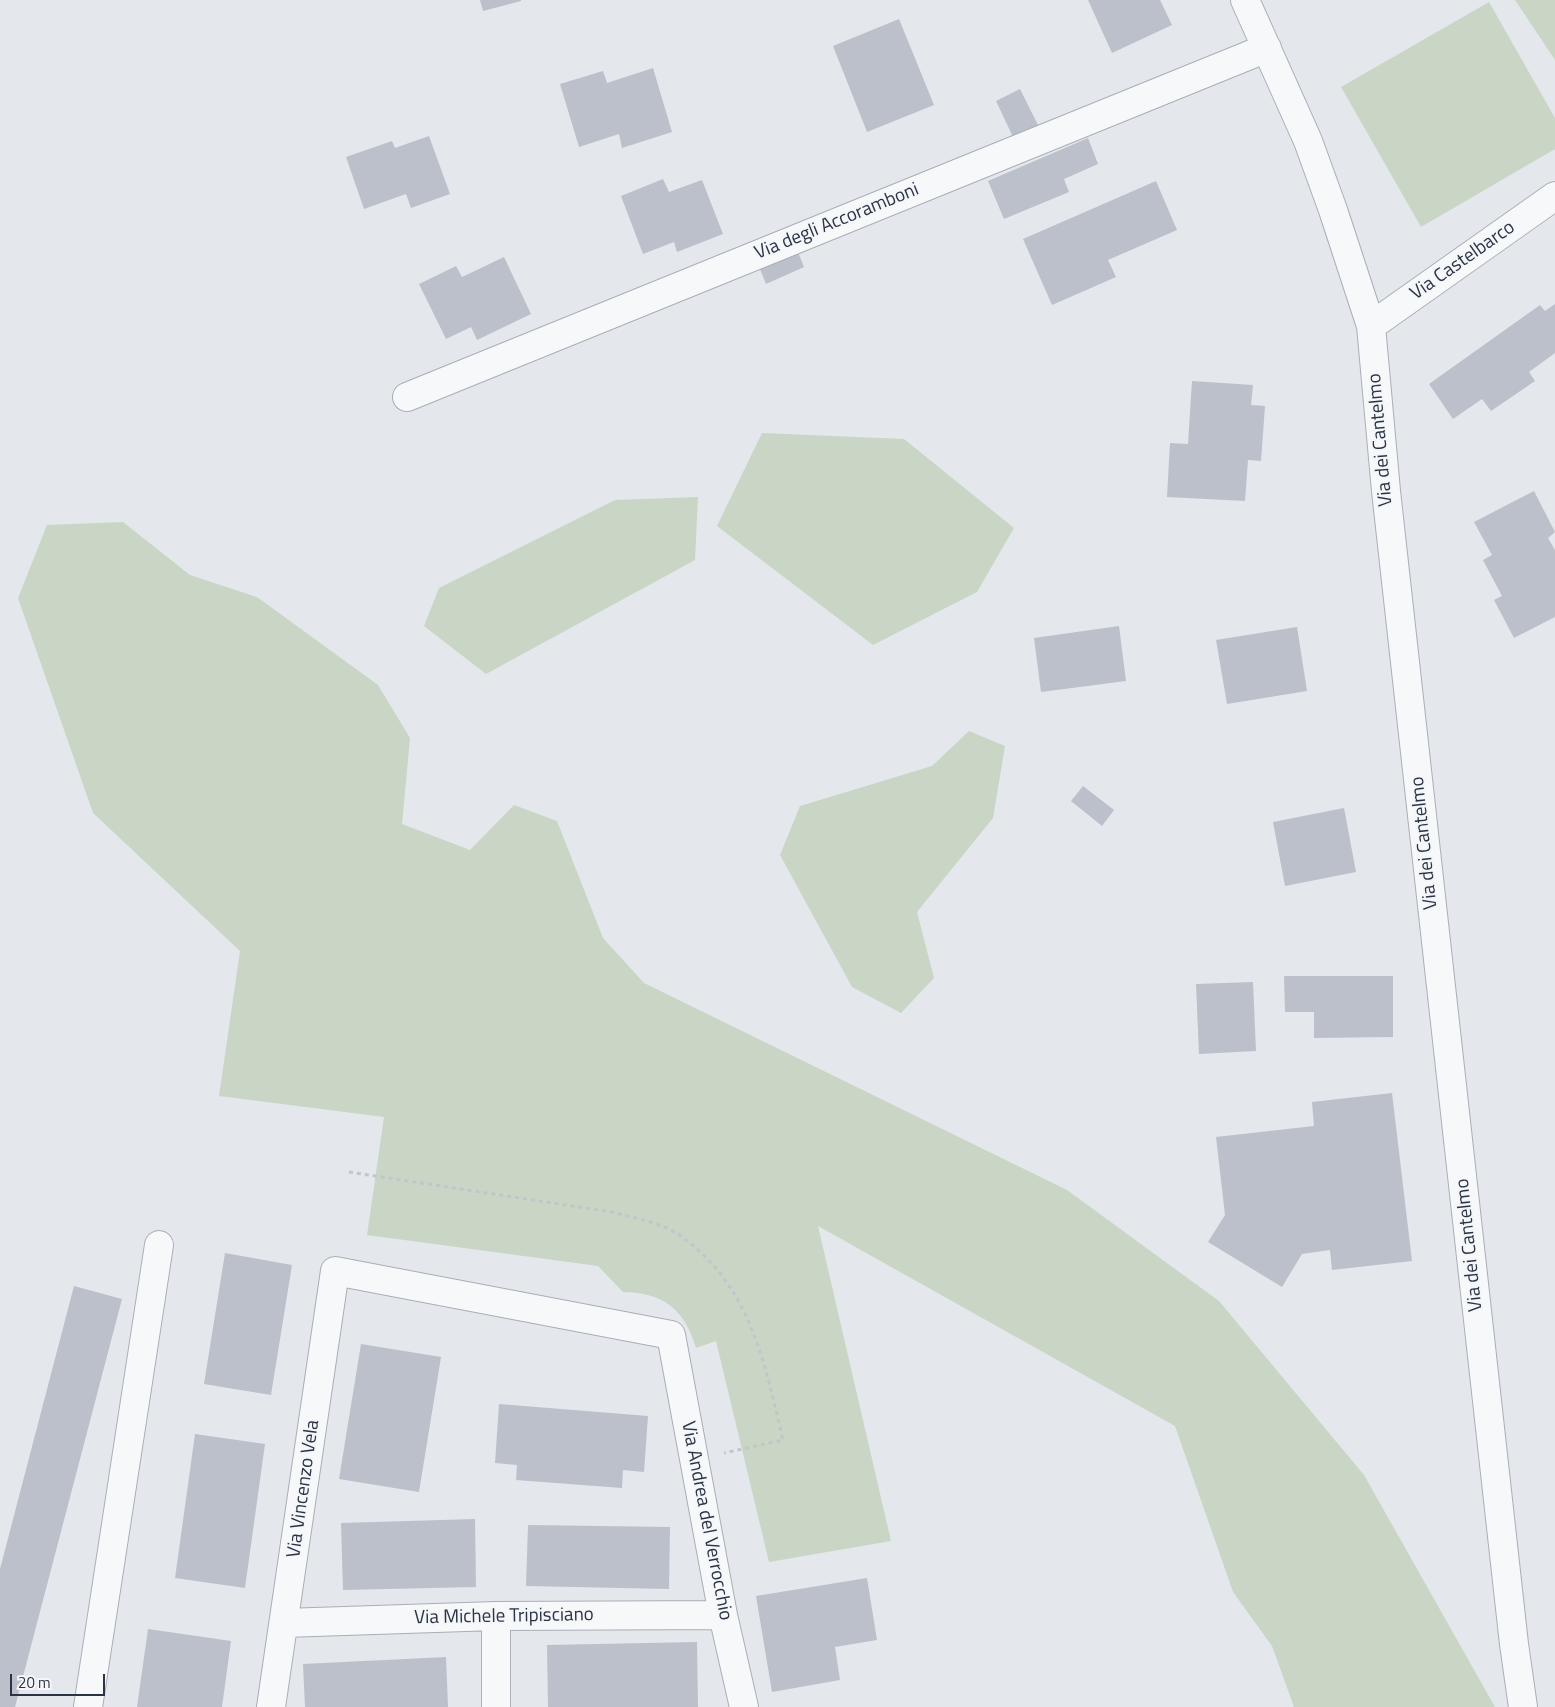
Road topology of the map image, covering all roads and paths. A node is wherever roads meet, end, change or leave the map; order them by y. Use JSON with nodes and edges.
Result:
{"nodes":[{"id":1,"x":1245,"y":0,"type":"edge"},
{"id":2,"x":1267,"y":48,"type":"junction"},
{"id":3,"x":1555,"y":196,"type":"edge"},
{"id":4,"x":1371,"y":326,"type":"junction"},
{"id":5,"x":407,"y":397,"type":"dead end"},
{"id":6,"x":349,"y":1172,"type":"dead end"},
{"id":7,"x":159,"y":1245,"type":"dead end"},
{"id":8,"x":671,"y":1335,"type":"joint"},
{"id":9,"x":694,"y":1460,"type":"junction"},
{"id":10,"x":724,"y":1615,"type":"junction"},
{"id":11,"x":496,"y":1616,"type":"junction"},
{"id":12,"x":284,"y":1623,"type":"junction"},
{"id":13,"x":88,"y":1707,"type":"edge"},
{"id":14,"x":271,"y":1707,"type":"edge"},
{"id":15,"x":496,"y":1707,"type":"edge"},
{"id":16,"x":744,"y":1707,"type":"edge"},
{"id":17,"x":1523,"y":1707,"type":"edge"}],
"edges":[{"from":1,"to":2,"type":"street","name":"Via dei Cantelmo"},
{"from":2,"to":4,"type":"street","name":"Via dei Cantelmo"},
{"from":2,"to":5,"type":"street","name":"Via degli Accoramboni"},
{"from":3,"to":4,"type":"street","name":"Via Castelbarco"},
{"from":4,"to":17,"type":"street","name":"Via dei Cantelmo"},
{"from":6,"to":9,"type":"path"},
{"from":7,"to":13,"type":"street"},
{"from":8,"to":9,"type":"street","name":"Via Andrea del Verrocchio"},
{"from":8,"to":12,"type":"street","name":"Via Vincenzo Vela"},
{"from":9,"to":10,"type":"street","name":"Via Andrea del Verrocchio"},
{"from":10,"to":11,"type":"street","name":"Via Michele Tripisciano"},
{"from":10,"to":16,"type":"street","name":"Via Andrea del Verrocchio"},
{"from":11,"to":12,"type":"street","name":"Via Michele Tripisciano"},
{"from":11,"to":15,"type":"street"},
{"from":12,"to":14,"type":"street","name":"Via Vincenzo Vela"}]}
